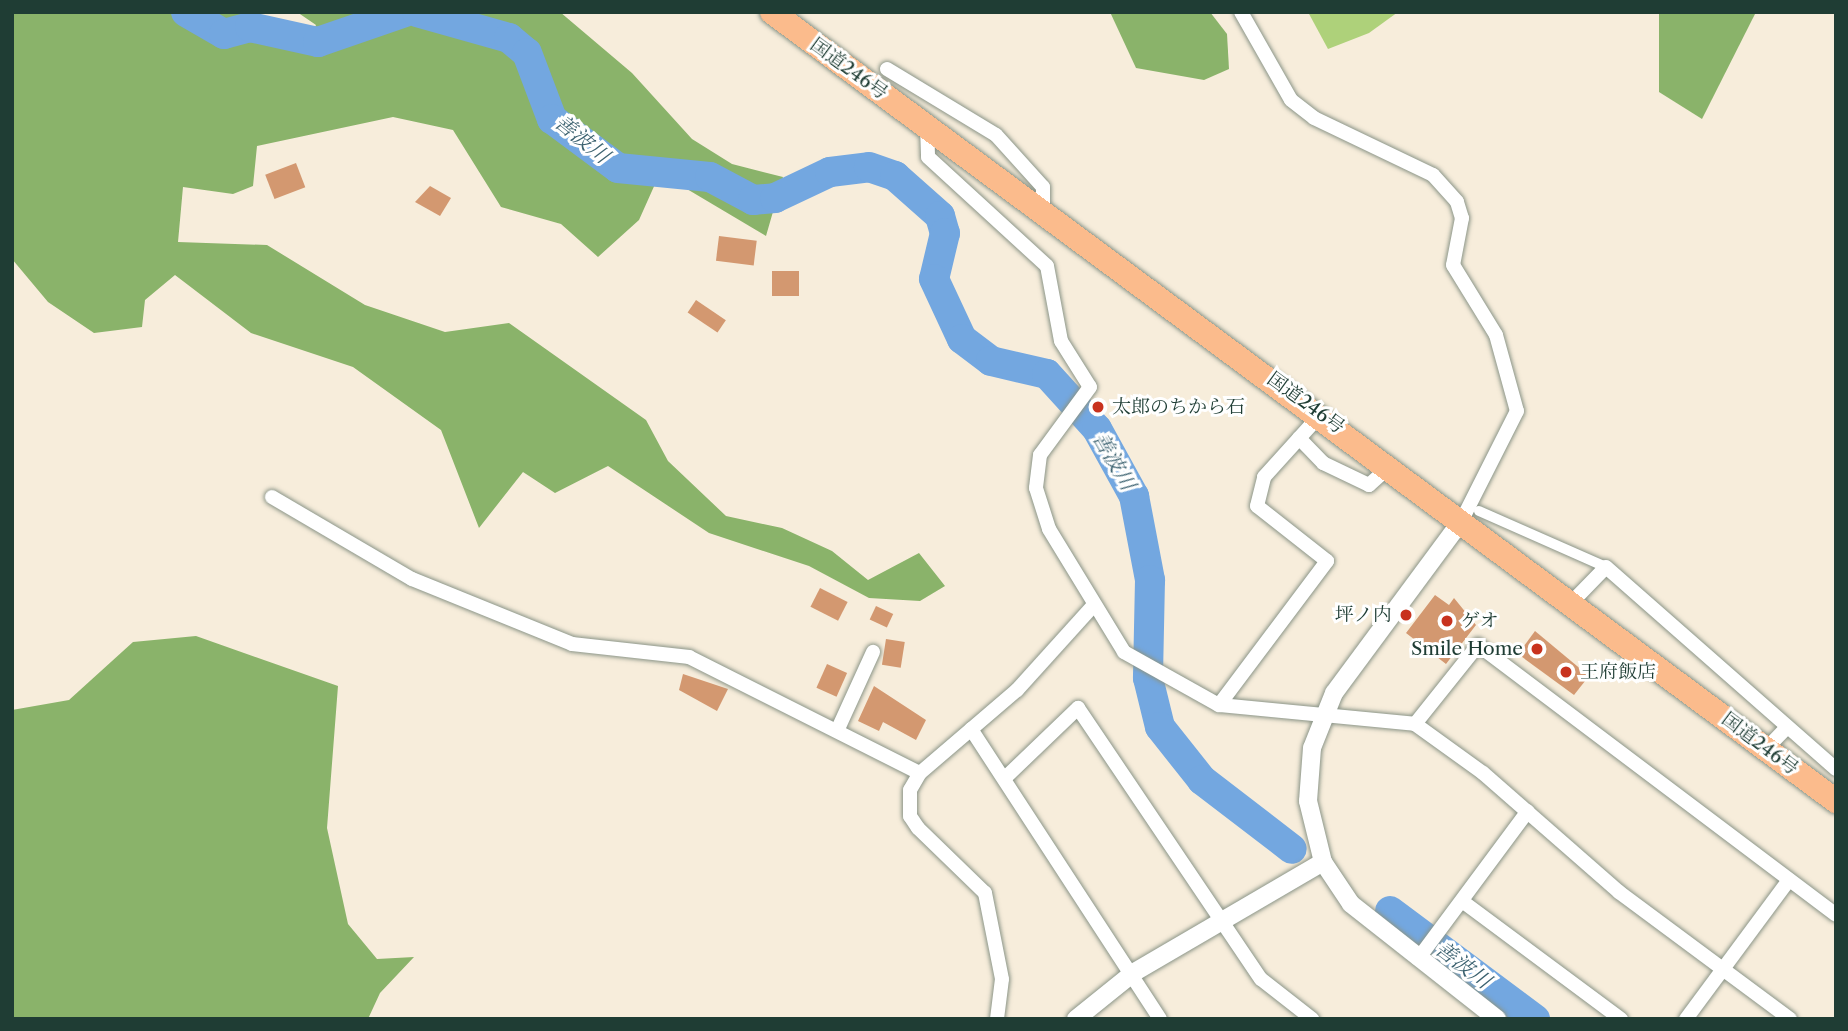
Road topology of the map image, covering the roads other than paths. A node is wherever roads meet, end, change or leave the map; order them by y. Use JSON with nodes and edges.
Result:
{"nodes":[{"id":1,"x":772,"y":12,"type":"edge"},
{"id":2,"x":1241,"y":12,"type":"edge"},
{"id":3,"x":887,"y":69,"type":"dead end"},
{"id":4,"x":927,"y":126,"type":"junction"},
{"id":5,"x":1043,"y":210,"type":"junction"},
{"id":6,"x":1321,"y":414,"type":"junction"},
{"id":7,"x":1298,"y":438,"type":"junction"},
{"id":8,"x":1390,"y":466,"type":"junction"},
{"id":9,"x":272,"y":497,"type":"dead end"},
{"id":10,"x":1471,"y":516,"type":"junction"},
{"id":11,"x":1606,"y":567,"type":"junction"},
{"id":12,"x":1571,"y":603,"type":"junction"},
{"id":13,"x":1093,"y":606,"type":"junction"},
{"id":14,"x":873,"y":652,"type":"dead end"},
{"id":15,"x":1219,"y":705,"type":"junction"},
{"id":16,"x":1323,"y":718,"type":"junction"},
{"id":17,"x":1415,"y":723,"type":"junction"},
{"id":18,"x":1787,"y":727,"type":"junction"},
{"id":19,"x":971,"y":729,"type":"junction"},
{"id":20,"x":837,"y":731,"type":"junction"},
{"id":21,"x":1766,"y":749,"type":"junction"},
{"id":22,"x":1836,"y":769,"type":"edge"},
{"id":23,"x":920,"y":773,"type":"junction"},
{"id":24,"x":1006,"y":777,"type":"junction"},
{"id":25,"x":1836,"y":801,"type":"edge"},
{"id":26,"x":1528,"y":811,"type":"junction"},
{"id":27,"x":1323,"y":862,"type":"junction"},
{"id":28,"x":1789,"y":880,"type":"junction"},
{"id":29,"x":1462,"y":901,"type":"junction"},
{"id":30,"x":1836,"y":915,"type":"edge"},
{"id":31,"x":1222,"y":921,"type":"junction"},
{"id":32,"x":1418,"y":959,"type":"junction"},
{"id":33,"x":1723,"y":969,"type":"junction"},
{"id":34,"x":1133,"y":973,"type":"junction"},
{"id":35,"x":997,"y":1019,"type":"edge"},
{"id":36,"x":1076,"y":1019,"type":"edge"},
{"id":37,"x":1160,"y":1019,"type":"edge"},
{"id":38,"x":1312,"y":1019,"type":"edge"},
{"id":39,"x":1497,"y":1019,"type":"edge"},
{"id":40,"x":1621,"y":1019,"type":"edge"},
{"id":41,"x":1686,"y":1019,"type":"edge"},
{"id":42,"x":1790,"y":1019,"type":"edge"}],
"edges":[{"from":1,"to":4,"type":"highway","name":"国道246号"},
{"from":2,"to":10,"type":"street"},
{"from":3,"to":5,"type":"street"},
{"from":4,"to":5,"type":"highway","name":"国道246号"},
{"from":4,"to":13,"type":"street"},
{"from":5,"to":6,"type":"highway","name":"国道246号"},
{"from":6,"to":7,"type":"street"},
{"from":6,"to":8,"type":"highway","name":"国道246号"},
{"from":7,"to":8,"type":"street"},
{"from":7,"to":15,"type":"street"},
{"from":8,"to":10,"type":"highway","name":"国道246号"},
{"from":9,"to":20,"type":"street"},
{"from":10,"to":11,"type":"street"},
{"from":10,"to":12,"type":"highway","name":"国道246号"},
{"from":10,"to":16,"type":"street"},
{"from":11,"to":12,"type":"street"},
{"from":11,"to":18,"type":"street"},
{"from":12,"to":21,"type":"highway","name":"国道246号"},
{"from":13,"to":15,"type":"street"},
{"from":13,"to":19,"type":"street"},
{"from":14,"to":20,"type":"street"},
{"from":15,"to":16,"type":"street"},
{"from":16,"to":17,"type":"street"},
{"from":16,"to":27,"type":"street"},
{"from":17,"to":26,"type":"street"},
{"from":17,"to":28,"type":"street"},
{"from":18,"to":21,"type":"street"},
{"from":18,"to":22,"type":"street"},
{"from":19,"to":23,"type":"street"},
{"from":19,"to":24,"type":"street"},
{"from":20,"to":23,"type":"street"},
{"from":21,"to":25,"type":"highway","name":"国道246号"},
{"from":23,"to":35,"type":"street"},
{"from":24,"to":31,"type":"street"},
{"from":24,"to":34,"type":"street"},
{"from":26,"to":29,"type":"street"},
{"from":26,"to":33,"type":"street"},
{"from":27,"to":31,"type":"street"},
{"from":27,"to":32,"type":"street"},
{"from":28,"to":30,"type":"street"},
{"from":28,"to":33,"type":"street"},
{"from":29,"to":32,"type":"street"},
{"from":29,"to":40,"type":"street"},
{"from":31,"to":34,"type":"street"},
{"from":31,"to":38,"type":"street"},
{"from":32,"to":39,"type":"street"},
{"from":33,"to":41,"type":"street"},
{"from":33,"to":42,"type":"street"},
{"from":34,"to":36,"type":"street"},
{"from":34,"to":37,"type":"street"}]}
